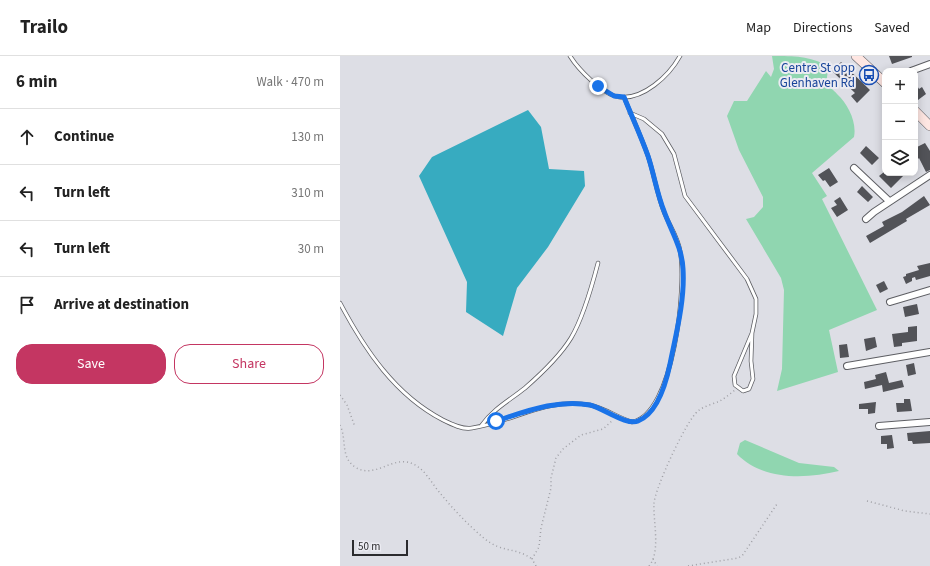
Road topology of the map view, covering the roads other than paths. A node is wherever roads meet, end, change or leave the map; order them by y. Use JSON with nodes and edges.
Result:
{"nodes":[{"id":1,"x":570,"y":56,"type":"edge"},
{"id":2,"x":680,"y":56,"type":"edge"},
{"id":3,"x":856,"y":56,"type":"edge"},
{"id":4,"x":930,"y":64,"type":"edge"},
{"id":5,"x":918,"y":68,"type":"edge"},
{"id":6,"x":882,"y":80,"type":"edge"},
{"id":7,"x":624,"y":97,"type":"junction"},
{"id":8,"x":630,"y":113,"type":"junction"},
{"id":9,"x":918,"y":114,"type":"edge"},
{"id":10,"x":930,"y":126,"type":"edge"},
{"id":11,"x":854,"y":168,"type":"dead end"},
{"id":12,"x":930,"y":176,"type":"edge"},
{"id":13,"x":889,"y":201,"type":"junction"},
{"id":14,"x":866,"y":219,"type":"dead end"},
{"id":15,"x":598,"y":263,"type":"dead end"},
{"id":16,"x":930,"y":290,"type":"edge"},
{"id":17,"x":890,"y":302,"type":"dead end"},
{"id":18,"x":340,"y":304,"type":"edge"},
{"id":19,"x":752,"y":333,"type":"junction"},
{"id":20,"x":930,"y":352,"type":"edge"},
{"id":21,"x":847,"y":366,"type":"dead end"},
{"id":22,"x":930,"y":422,"type":"edge"},
{"id":23,"x":481,"y":426,"type":"junction"},
{"id":24,"x":879,"y":426,"type":"dead end"}],
"edges":[{"from":1,"to":7,"type":"lane"},
{"from":2,"to":7,"type":"lane"},
{"from":3,"to":6,"type":"main road"},
{"from":4,"to":5,"type":"street"},
{"from":7,"to":8,"type":"lane"},
{"from":8,"to":19,"type":"lane"},
{"from":8,"to":23,"type":"lane"},
{"from":9,"to":10,"type":"main road"},
{"from":11,"to":13,"type":"street"},
{"from":12,"to":13,"type":"street"},
{"from":13,"to":14,"type":"street"},
{"from":15,"to":23,"type":"lane"},
{"from":16,"to":17,"type":"street"},
{"from":18,"to":23,"type":"lane"},
{"from":19,"to":19,"type":"lane"},
{"from":20,"to":21,"type":"street"},
{"from":22,"to":24,"type":"street"}]}
